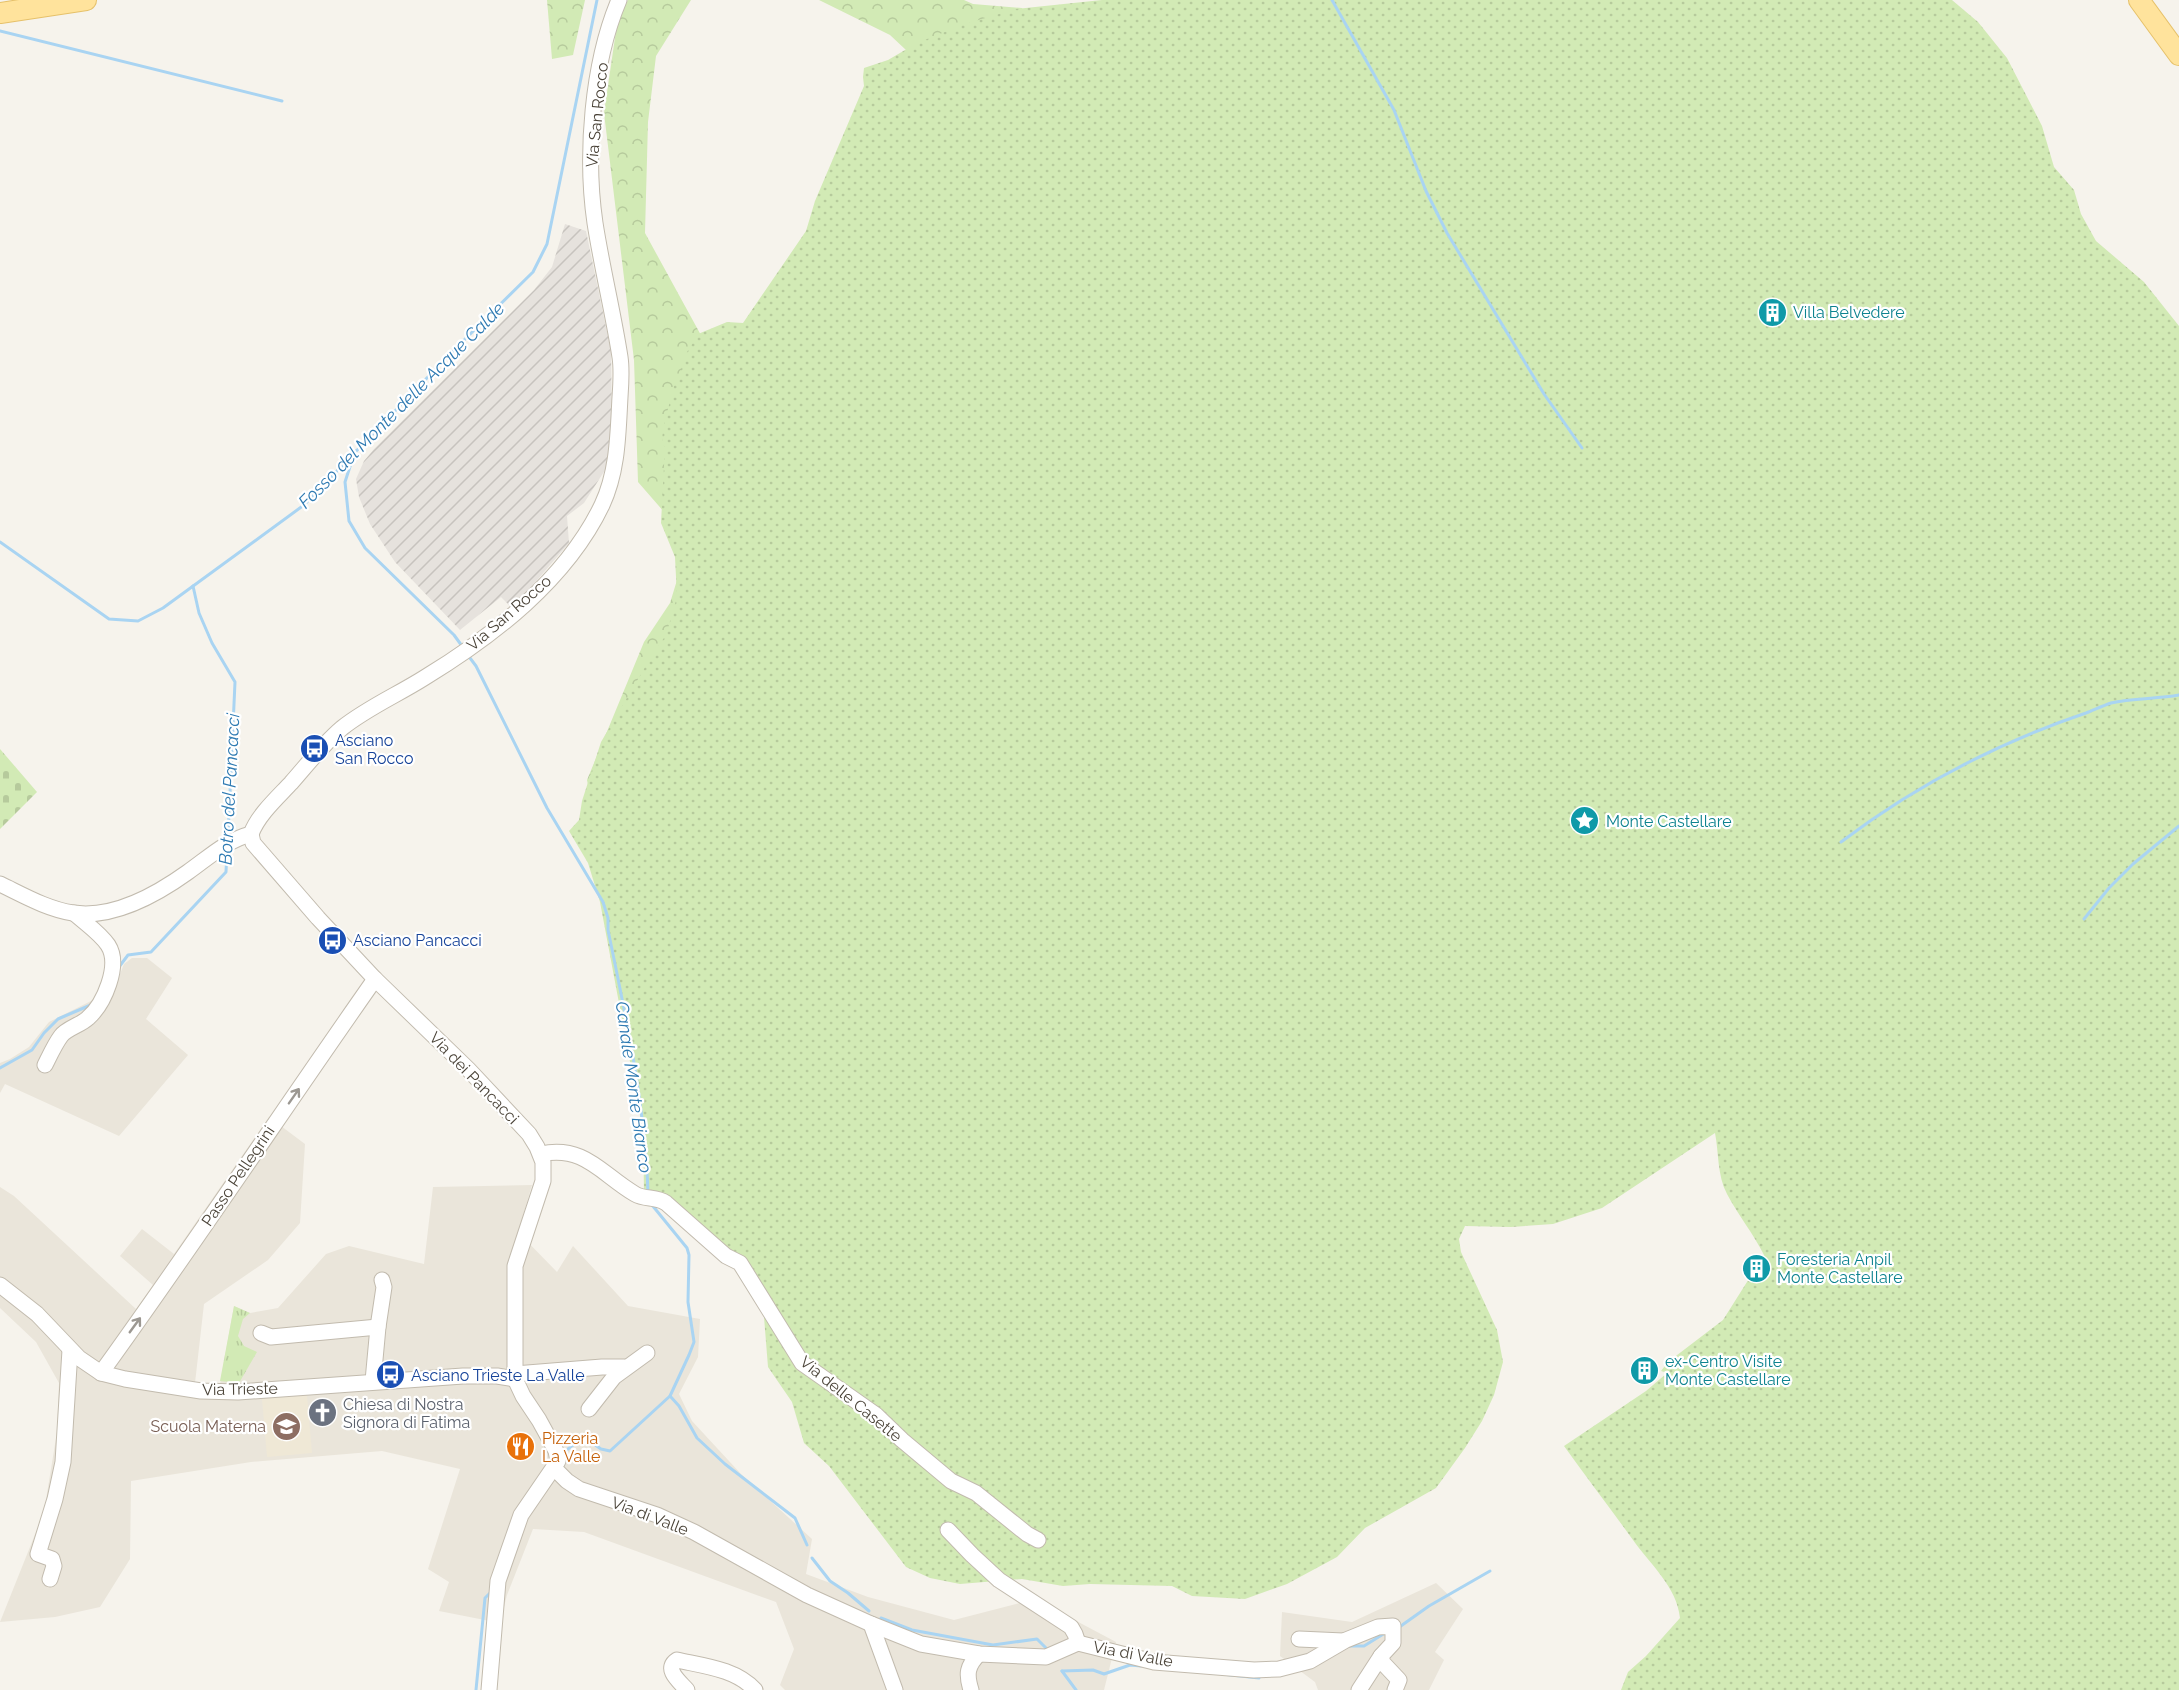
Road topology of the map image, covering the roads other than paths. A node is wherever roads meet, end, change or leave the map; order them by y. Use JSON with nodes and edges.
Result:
{"nodes":[{"id":1,"x":86,"y":0,"type":"edge"},
{"id":2,"x":619,"y":0,"type":"edge"},
{"id":3,"x":2139,"y":0,"type":"edge"},
{"id":4,"x":0,"y":13,"type":"edge"},
{"id":5,"x":2179,"y":55,"type":"edge"},
{"id":6,"x":251,"y":834,"type":"junction"},
{"id":7,"x":0,"y":884,"type":"edge"},
{"id":8,"x":74,"y":913,"type":"junction"},
{"id":9,"x":375,"y":979,"type":"junction"},
{"id":10,"x":45,"y":1065,"type":"dead end"},
{"id":11,"x":541,"y":1154,"type":"junction"},
{"id":12,"x":382,"y":1280,"type":"dead end"},
{"id":13,"x":0,"y":1285,"type":"edge"},
{"id":14,"x":378,"y":1327,"type":"junction"},
{"id":15,"x":261,"y":1333,"type":"dead end"},
{"id":16,"x":70,"y":1350,"type":"junction"},
{"id":17,"x":647,"y":1353,"type":"dead end"},
{"id":18,"x":624,"y":1368,"type":"junction"},
{"id":19,"x":101,"y":1373,"type":"junction"},
{"id":20,"x":515,"y":1376,"type":"junction"},
{"id":21,"x":373,"y":1381,"type":"junction"},
{"id":22,"x":590,"y":1409,"type":"dead end"},
{"id":23,"x":557,"y":1472,"type":"junction"},
{"id":24,"x":948,"y":1530,"type":"dead end"},
{"id":25,"x":1038,"y":1540,"type":"dead end"},
{"id":26,"x":50,"y":1579,"type":"dead end"},
{"id":27,"x":871,"y":1624,"type":"junction"},
{"id":28,"x":1299,"y":1639,"type":"dead end"},
{"id":29,"x":1346,"y":1640,"type":"junction"},
{"id":30,"x":1078,"y":1643,"type":"junction"},
{"id":31,"x":979,"y":1654,"type":"junction"},
{"id":32,"x":1381,"y":1656,"type":"junction"},
{"id":33,"x":489,"y":1690,"type":"edge"},
{"id":34,"x":687,"y":1690,"type":"edge"},
{"id":35,"x":755,"y":1690,"type":"edge"},
{"id":36,"x":895,"y":1690,"type":"edge"},
{"id":37,"x":971,"y":1690,"type":"edge"},
{"id":38,"x":1359,"y":1690,"type":"edge"},
{"id":39,"x":1395,"y":1690,"type":"edge"}],
"edges":[{"from":1,"to":4,"type":"main road"},
{"from":2,"to":6,"type":"street","name":"Via San Rocco"},
{"from":3,"to":5,"type":"main road"},
{"from":6,"to":8,"type":"street"},
{"from":6,"to":9,"type":"street","name":"Via dei Pancacci"},
{"from":7,"to":8,"type":"street"},
{"from":8,"to":10,"type":"street"},
{"from":9,"to":11,"type":"street","name":"Via dei Pancacci"},
{"from":19,"to":9,"type":"street","name":"Passo Pellegrini","one_way":true},
{"from":11,"to":20,"type":"street"},
{"from":11,"to":25,"type":"street","name":"Via delle Casette"},
{"from":12,"to":14,"type":"street"},
{"from":13,"to":16,"type":"street","name":"Via Trieste"},
{"from":14,"to":15,"type":"street"},
{"from":14,"to":21,"type":"street"},
{"from":16,"to":19,"type":"street","name":"Via Trieste"},
{"from":16,"to":26,"type":"street"},
{"from":17,"to":18,"type":"street"},
{"from":18,"to":20,"type":"street","name":"Via Trieste"},
{"from":18,"to":22,"type":"street"},
{"from":19,"to":21,"type":"street","name":"Via Trieste"},
{"from":20,"to":21,"type":"street","name":"Via Trieste"},
{"from":20,"to":23,"type":"street"},
{"from":23,"to":27,"type":"street","name":"Via di Valle"},
{"from":23,"to":33,"type":"street"},
{"from":24,"to":30,"type":"street"},
{"from":27,"to":31,"type":"street","name":"Via di Valle"},
{"from":27,"to":36,"type":"street"},
{"from":28,"to":29,"type":"street"},
{"from":29,"to":30,"type":"street","name":"Via di Valle"},
{"from":29,"to":32,"type":"street","name":"Via di Valle"},
{"from":30,"to":31,"type":"street","name":"Via di Valle"},
{"from":31,"to":37,"type":"street"},
{"from":32,"to":38,"type":"street"},
{"from":32,"to":39,"type":"street"},
{"from":34,"to":35,"type":"street"}]}
